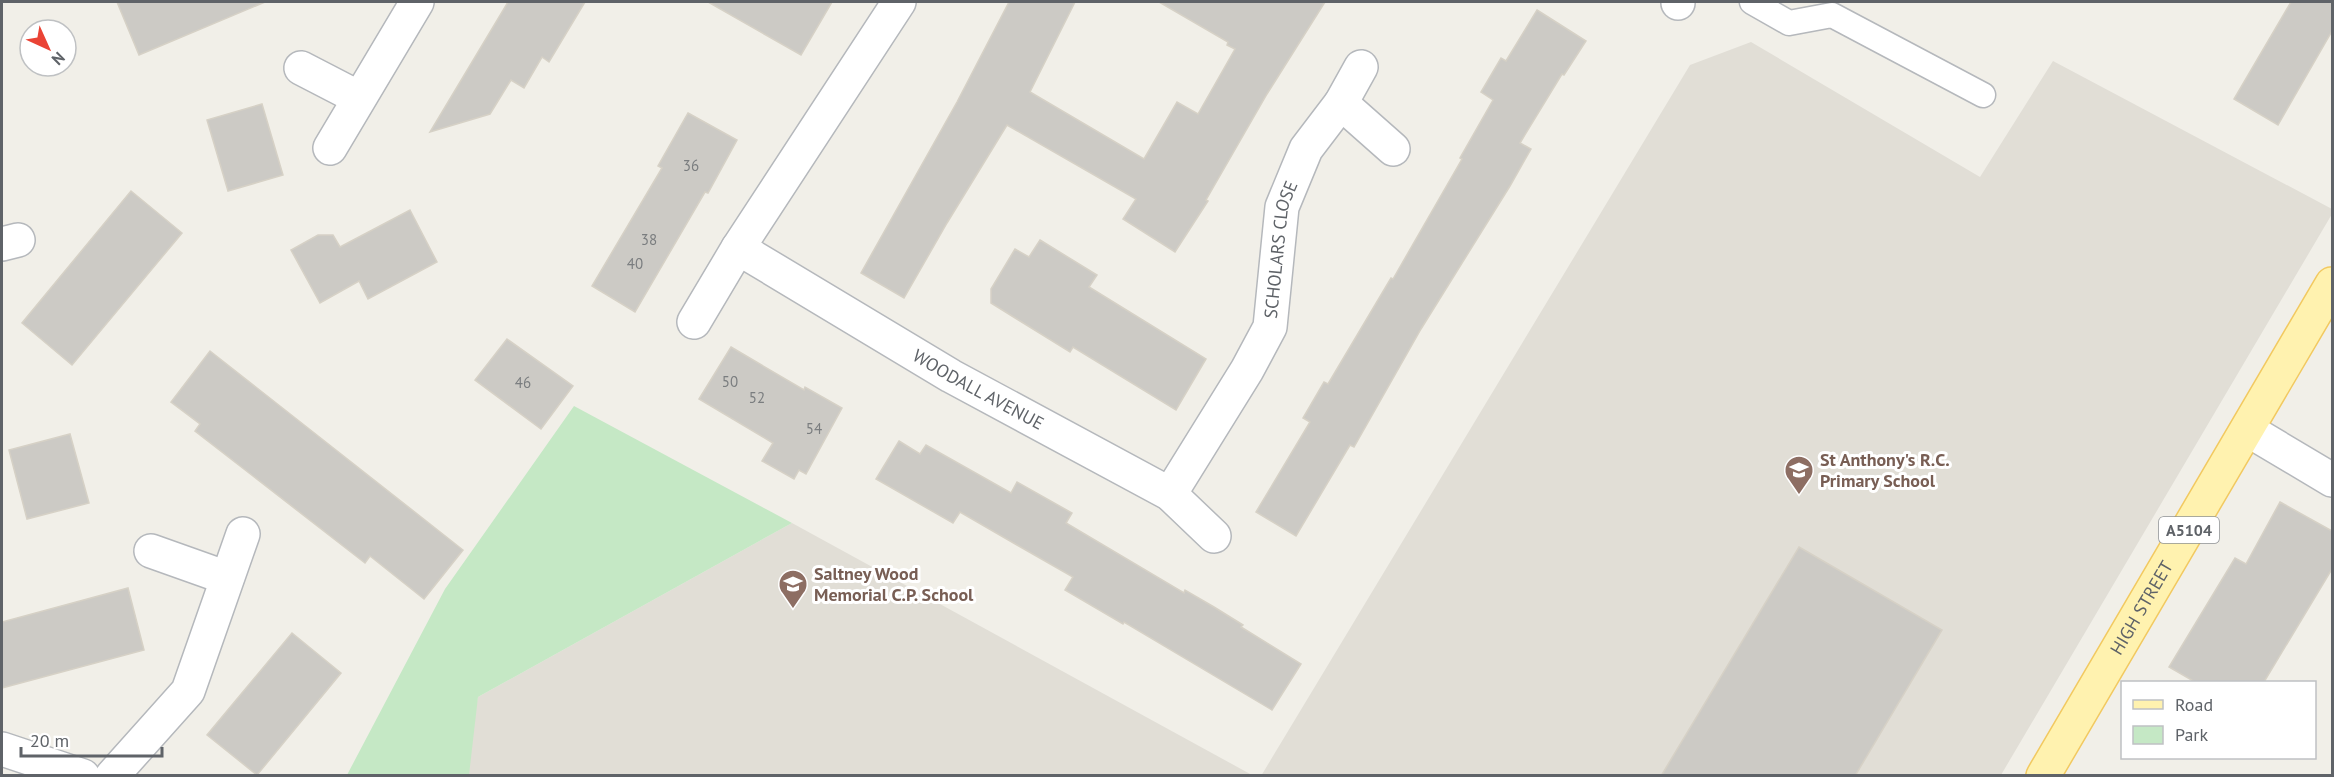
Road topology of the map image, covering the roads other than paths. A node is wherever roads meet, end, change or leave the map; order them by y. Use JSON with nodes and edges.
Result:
{"nodes":[{"id":1,"x":417,"y":2,"type":"edge"},
{"id":2,"x":899,"y":2,"type":"edge"},
{"id":3,"x":1752,"y":2,"type":"edge"},
{"id":4,"x":1361,"y":67,"type":"dead end"},
{"id":5,"x":302,"y":68,"type":"dead end"},
{"id":6,"x":1983,"y":94,"type":"dead end"},
{"id":7,"x":359,"y":98,"type":"junction"},
{"id":8,"x":1341,"y":103,"type":"junction"},
{"id":9,"x":330,"y":148,"type":"dead end"},
{"id":10,"x":1393,"y":149,"type":"dead end"},
{"id":11,"x":738,"y":248,"type":"junction"},
{"id":12,"x":2332,"y":284,"type":"edge"},
{"id":13,"x":694,"y":322,"type":"dead end"},
{"id":14,"x":2248,"y":430,"type":"junction"},
{"id":15,"x":2332,"y":480,"type":"edge"},
{"id":16,"x":1170,"y":494,"type":"junction"},
{"id":17,"x":243,"y":534,"type":"dead end"},
{"id":18,"x":1214,"y":536,"type":"dead end"},
{"id":19,"x":151,"y":551,"type":"dead end"},
{"id":20,"x":227,"y":578,"type":"junction"},
{"id":21,"x":2,"y":749,"type":"edge"},
{"id":22,"x":83,"y":776,"type":"edge"},
{"id":23,"x":112,"y":776,"type":"edge"},
{"id":24,"x":2043,"y":776,"type":"edge"}],
"edges":[{"from":1,"to":7,"type":"street"},
{"from":2,"to":11,"type":"street"},
{"from":3,"to":6,"type":"lane"},
{"from":4,"to":8,"type":"street","name":"SCHOLARS CLOSE"},
{"from":5,"to":7,"type":"street"},
{"from":7,"to":9,"type":"street"},
{"from":8,"to":10,"type":"street"},
{"from":8,"to":16,"type":"street","name":"SCHOLARS CLOSE"},
{"from":11,"to":13,"type":"street"},
{"from":11,"to":16,"type":"street","name":"WOODALL AVENUE"},
{"from":12,"to":14,"type":"main road","name":"HIGH STREET","number":"A5104"},
{"from":14,"to":15,"type":"street"},
{"from":14,"to":24,"type":"main road","name":"HIGH STREET","number":"A5104"},
{"from":16,"to":18,"type":"street","name":"WOODALL AVENUE"},
{"from":17,"to":20,"type":"street"},
{"from":19,"to":20,"type":"street"},
{"from":20,"to":23,"type":"street"},
{"from":21,"to":22,"type":"street"}]}
